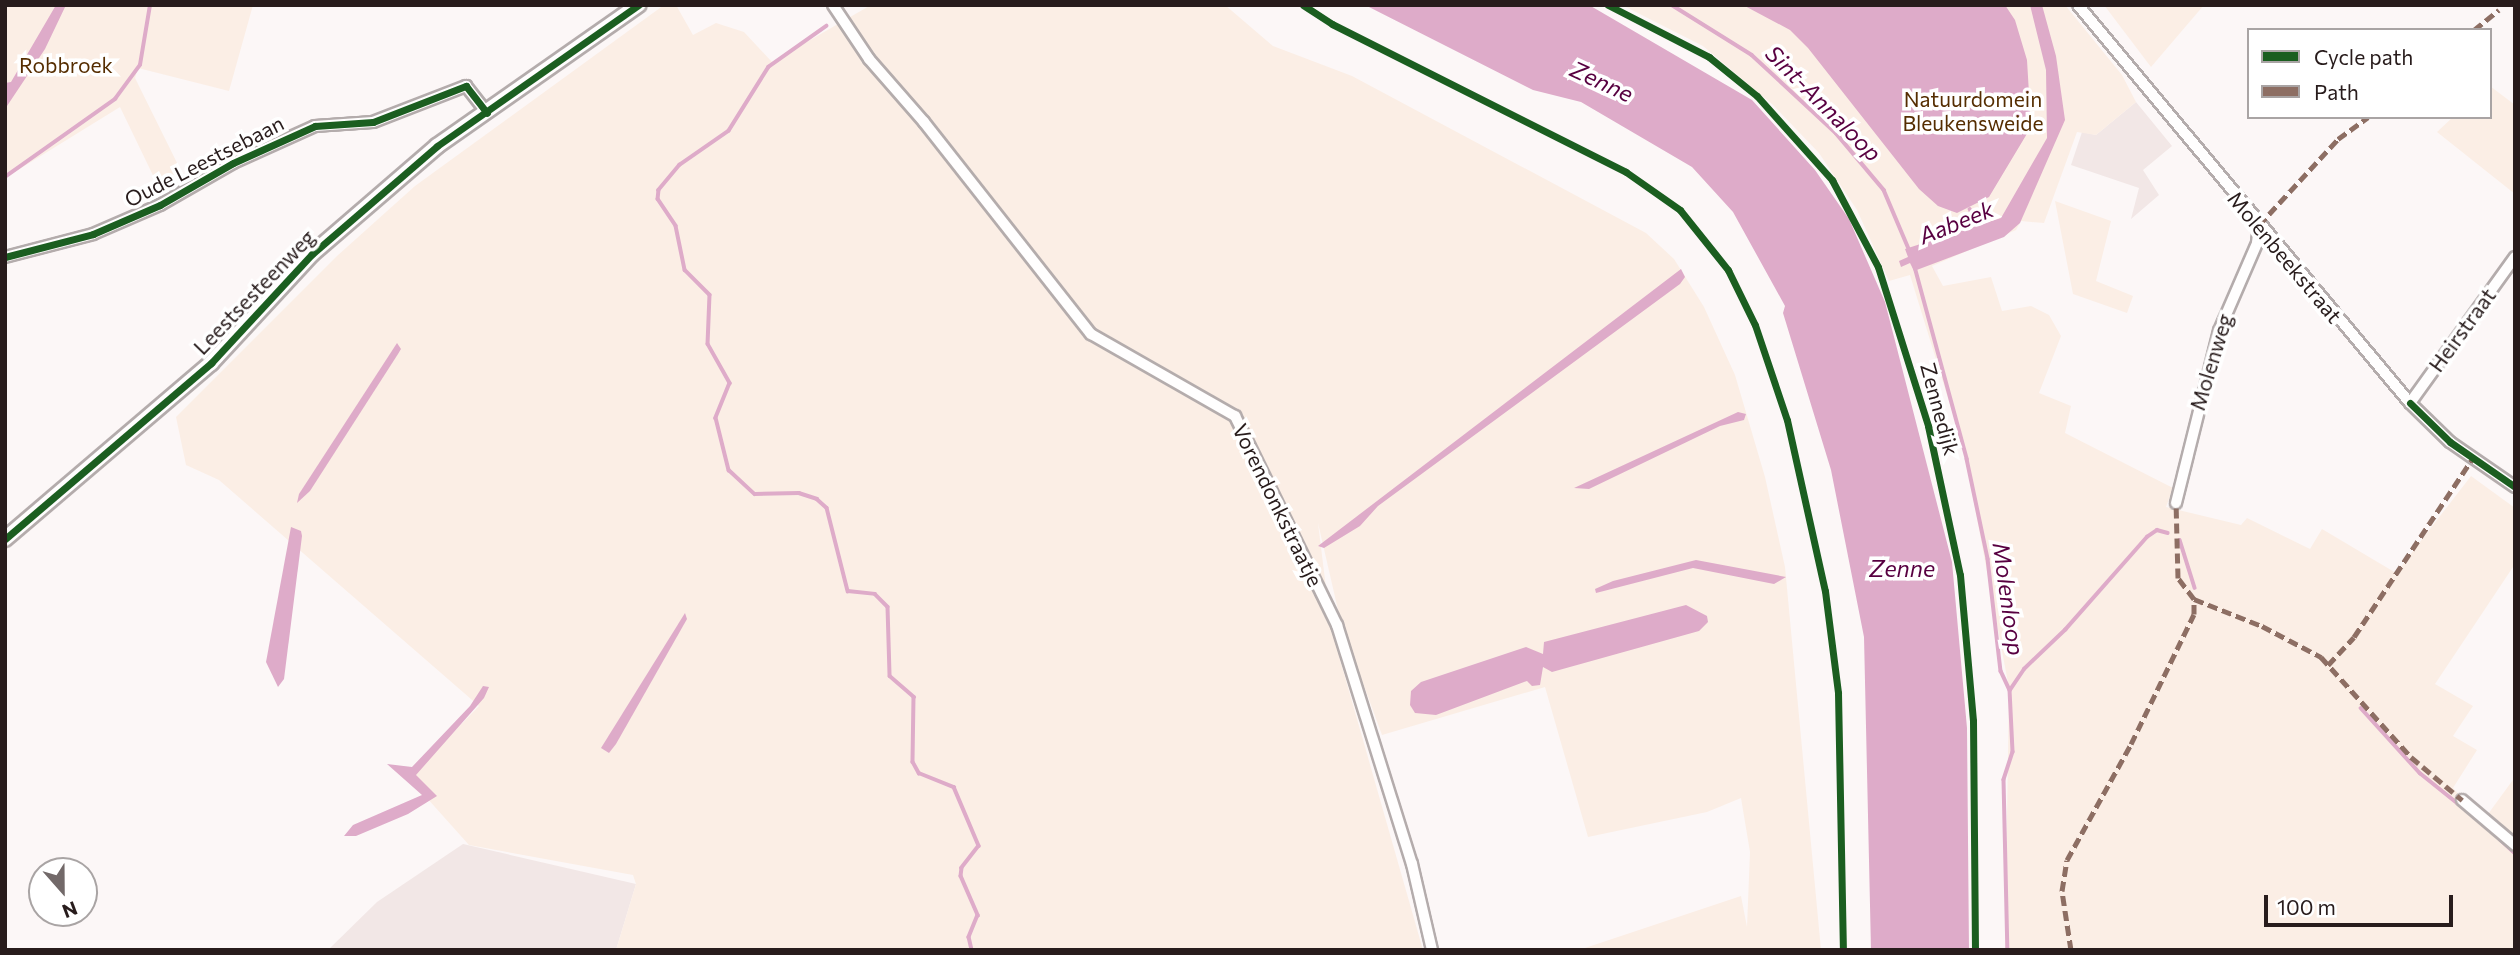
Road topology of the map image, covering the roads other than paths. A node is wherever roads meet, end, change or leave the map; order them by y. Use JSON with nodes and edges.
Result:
{"nodes":[{"id":1,"x":638,"y":5,"type":"edge"},
{"id":2,"x":833,"y":5,"type":"edge"},
{"id":3,"x":2078,"y":5,"type":"edge"},
{"id":4,"x":487,"y":113,"type":"junction"},
{"id":5,"x":2259,"y":225,"type":"junction"},
{"id":6,"x":5,"y":257,"type":"edge"},
{"id":7,"x":2515,"y":257,"type":"edge"},
{"id":8,"x":2410,"y":403,"type":"junction"},
{"id":9,"x":2515,"y":487,"type":"edge"},
{"id":10,"x":2176,"y":503,"type":"dead end"},
{"id":11,"x":5,"y":539,"type":"edge"},
{"id":12,"x":2462,"y":800,"type":"dead end"},
{"id":13,"x":2515,"y":845,"type":"edge"},
{"id":14,"x":1432,"y":950,"type":"edge"}],
"edges":[{"from":1,"to":4,"type":"street","name":"Leestsesteenweg"},
{"from":2,"to":14,"type":"street","name":"Vorendonkstraatje"},
{"from":3,"to":5,"type":"street","name":"Molenbeekstraat"},
{"from":4,"to":6,"type":"street","name":"Oude Leestsebaan"},
{"from":4,"to":11,"type":"street","name":"Leestsesteenweg"},
{"from":5,"to":8,"type":"street","name":"Molenbeekstraat"},
{"from":5,"to":10,"type":"street","name":"Molenweg"},
{"from":7,"to":8,"type":"street","name":"Heirstraat"},
{"from":8,"to":9,"type":"street","name":"Molenbeekstraat"},
{"from":12,"to":13,"type":"street"}]}
